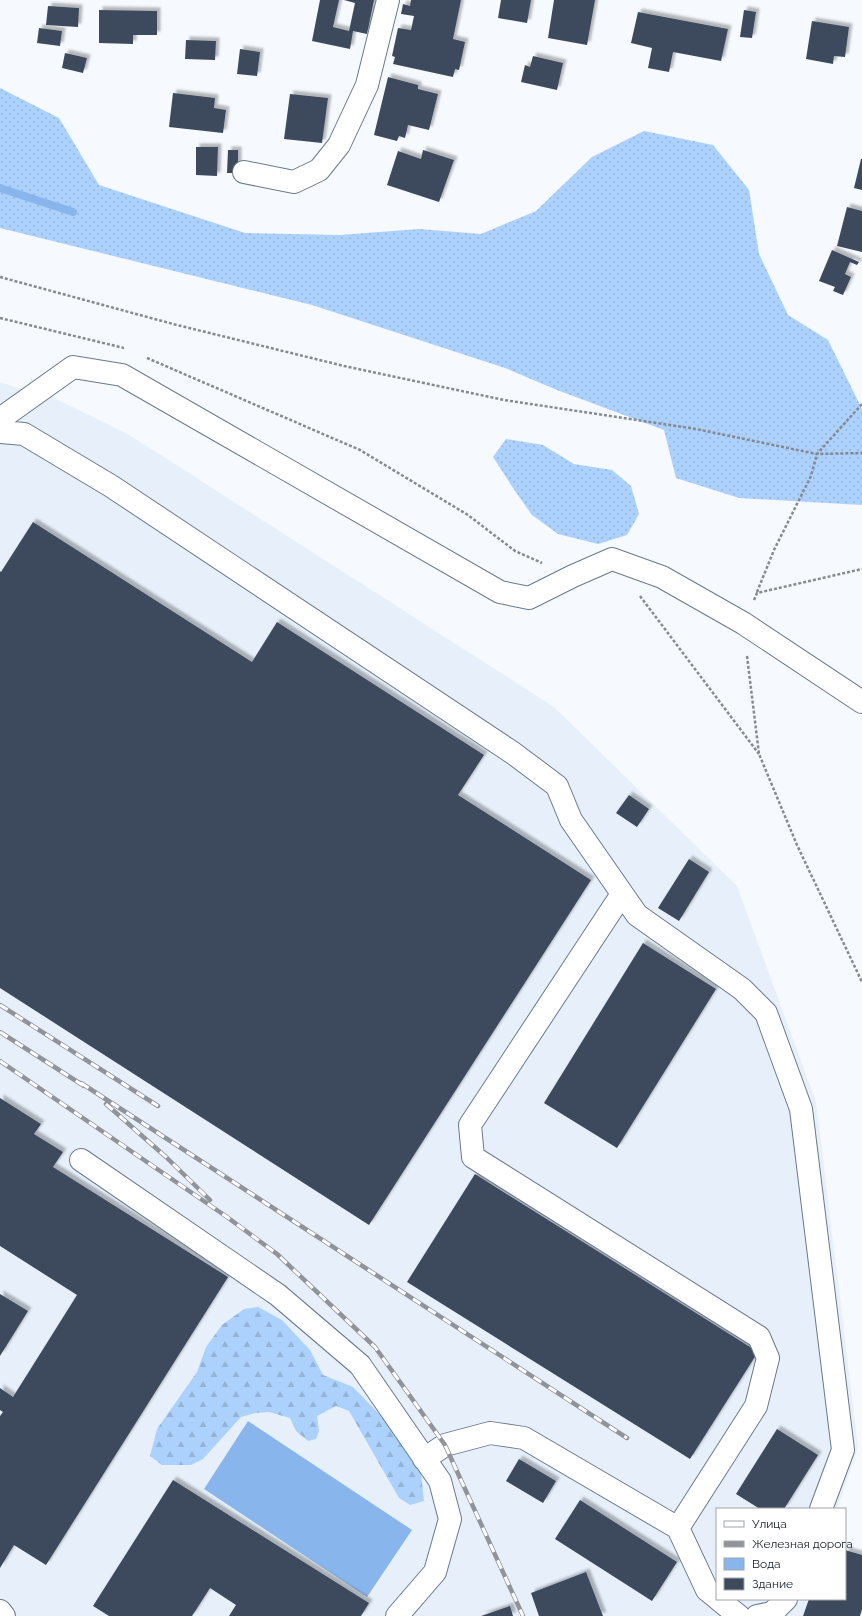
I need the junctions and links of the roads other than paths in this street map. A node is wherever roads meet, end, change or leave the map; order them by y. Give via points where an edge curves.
1 (388, 0) edge
2 (244, 172) dead end
3 (0, 420) edge
4 (0, 432) edge
5 (862, 702) edge
6 (622, 894) junction
7 (81, 1160) dead end
8 (424, 1459) junction
9 (822, 1508) edge
10 (678, 1528) junction
11 (716, 1598) edge
12 (718, 1600) edge
13 (785, 1600) edge
14 (0, 1611) edge
15 (4, 1616) edge
16 (398, 1616) edge
17 (739, 1616) edge
18 (757, 1616) edge

1 - 2 street via 367,85 339,145 319,170 294,182
3 - 5 street via 73,367 122,375 500,592 529,598 612,559 662,577 743,623
4 - 6 street via 24,434 112,486 514,753 557,786 571,820
6 - 9 street via 637,915 742,989 766,1013 801,1109 843,1450
6 - 10 street via 470,1125 473,1157 759,1337 768,1358 756,1406
7 - 8 street via 278,1295 360,1365
8 - 10 street via 445,1445 490,1433 524,1438
8 - 16 street via 440,1481 450,1520 435,1572
10 - 11 street via 707,1590
12 - 17 street
13 - 18 street via 772,1614
14 - 15 street

